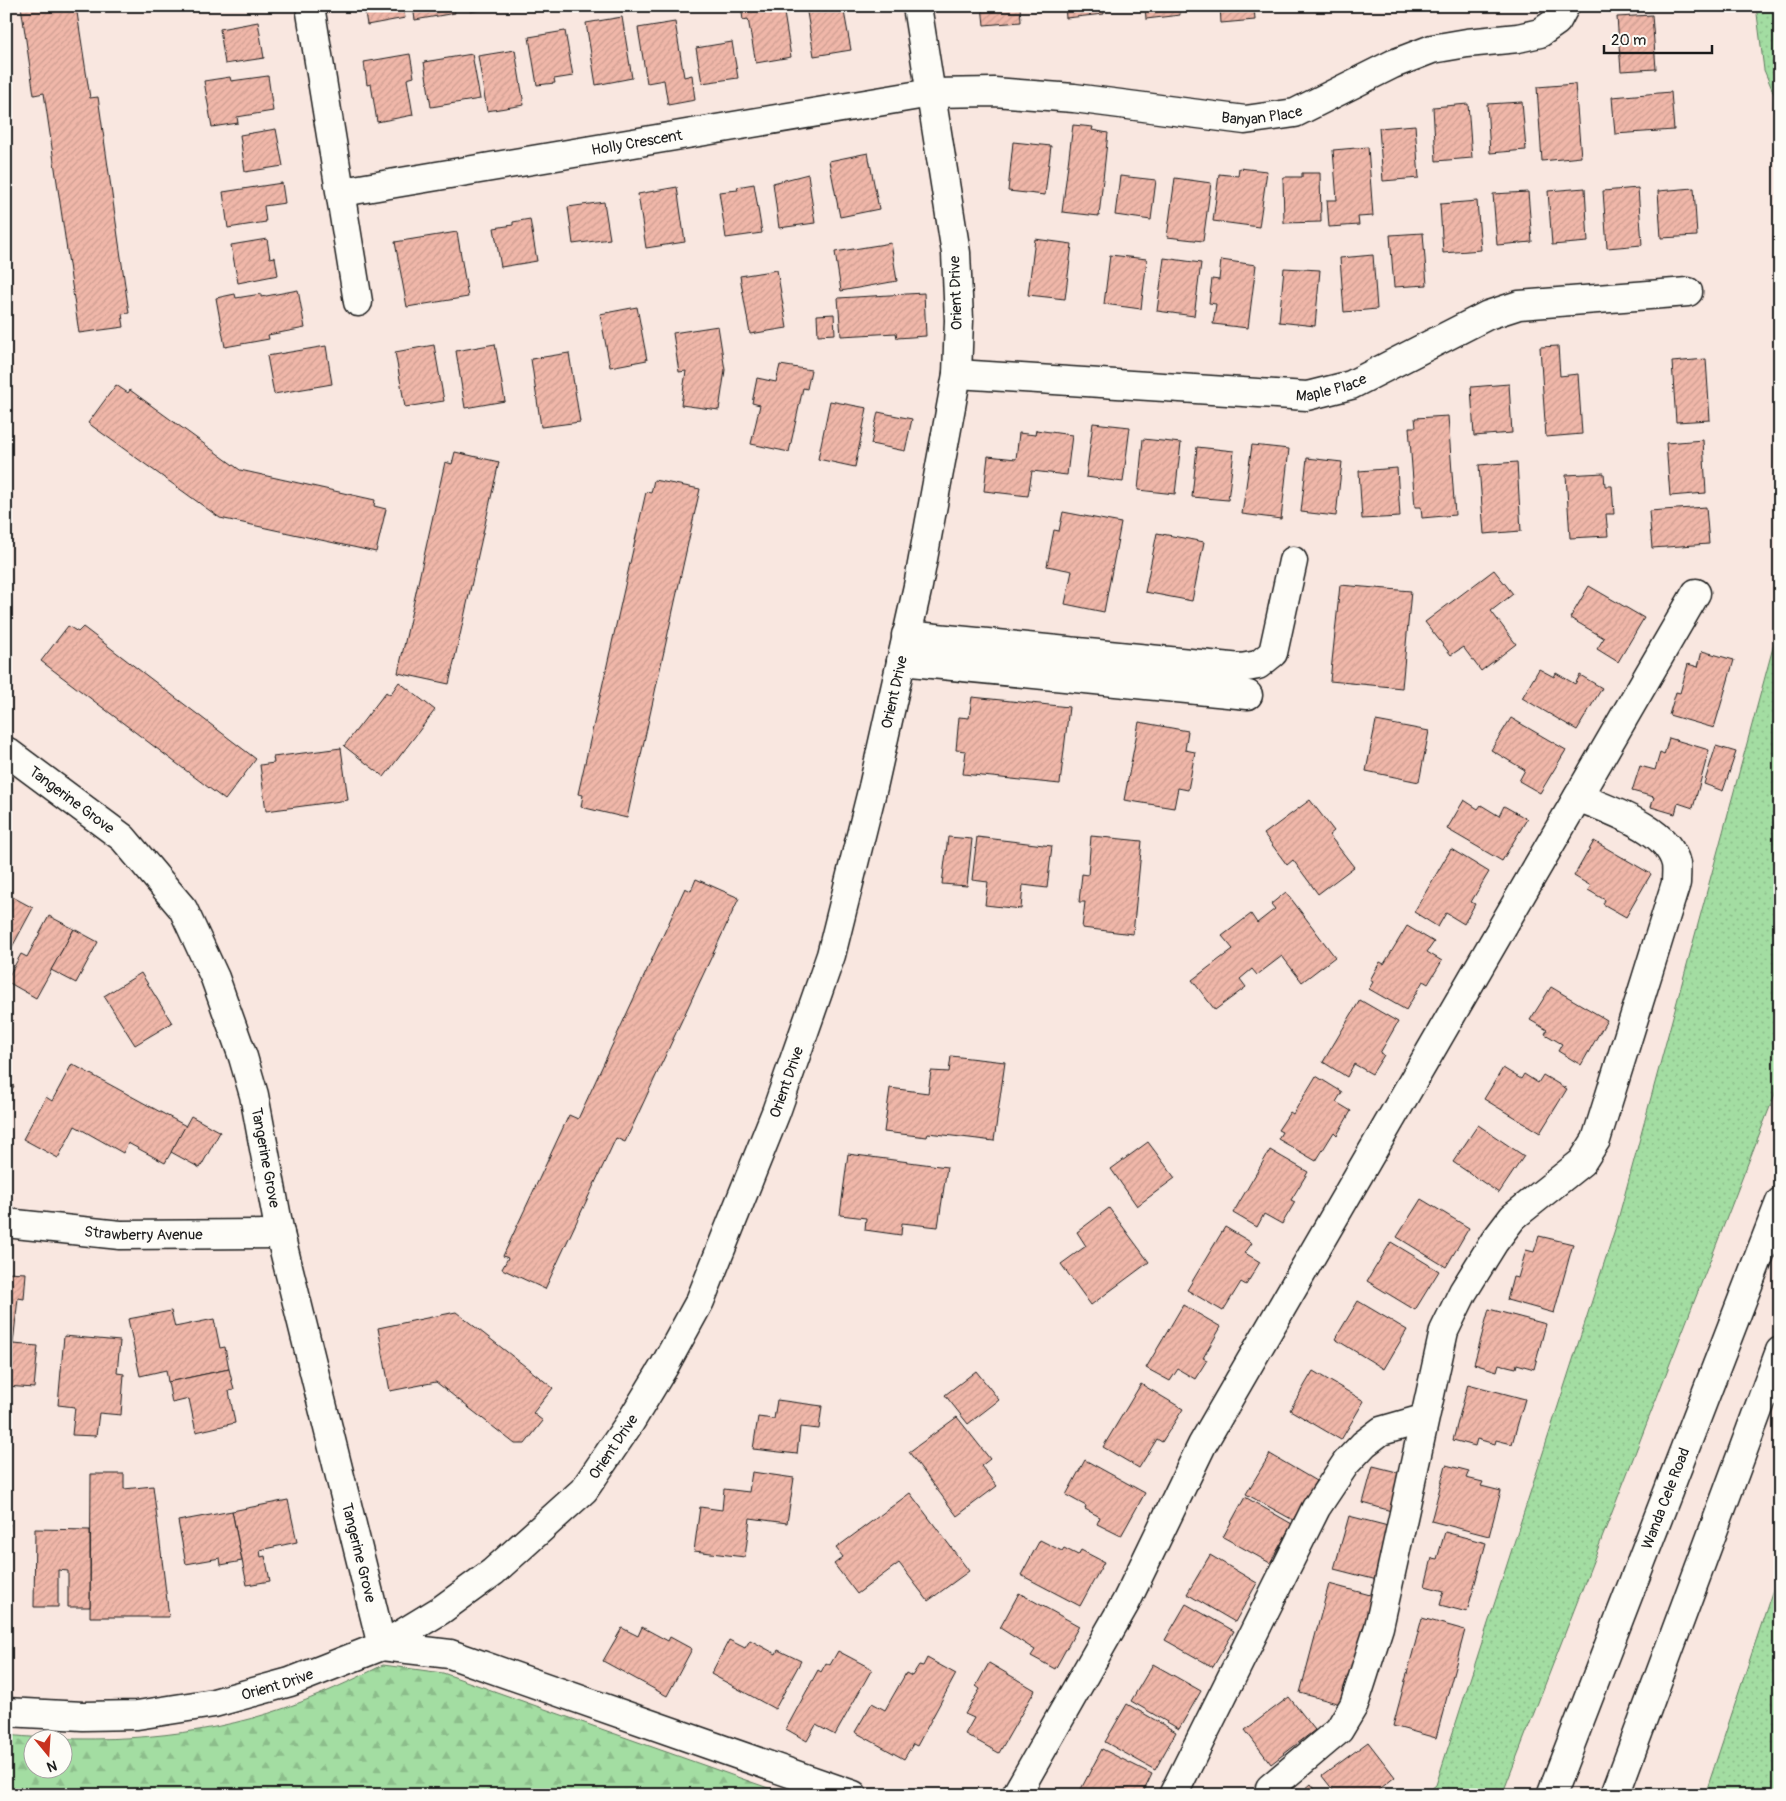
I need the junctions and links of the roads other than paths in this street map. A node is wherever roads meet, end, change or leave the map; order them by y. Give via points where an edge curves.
1 (310, 6) edge
2 (917, 6) edge
3 (1565, 6) edge
4 (931, 93) junction
5 (342, 192) junction
6 (1688, 292) dead end
7 (358, 302) dead end
8 (957, 374) junction
9 (1293, 561) dead end
10 (1696, 593) dead end
11 (904, 648) junction
12 (1248, 696) dead end
13 (6, 751) edge
14 (1578, 797) junction
15 (1780, 1202) edge
16 (6, 1223) edge
17 (280, 1234) junction
18 (1780, 1351) edge
19 (1423, 1419) junction
20 (382, 1646) junction
21 (6, 1712) edge
22 (1627, 1761) junction
23 (1270, 1788) dead end
24 (853, 1795) edge
25 (1016, 1795) edge
26 (1173, 1795) edge
27 (1551, 1795) edge
28 (1615, 1795) edge
29 (1626, 1795) edge

1 - 5 street
2 - 4 street, Orient Drive
3 - 4 street, Banyan Place via 1557,21 1540,33 1432,49 1392,64 1295,113 1244,120 1074,98 994,92
4 - 5 street, Holly Crescent
4 - 8 street, Orient Drive via 956,253
5 - 7 street
6 - 8 street, Maple Place via 1519,305 1488,315 1352,385 1307,396
8 - 11 street, Orient Drive
9 - 11 street via 1273,653 1258,665 1241,668
10 - 14 street
11 - 12 street
11 - 20 street, Orient Drive via 831,955 776,1112 700,1301 632,1421 584,1490 493,1572 441,1610
13 - 17 street, Tangerine Grove via 123,838 183,909 214,978 243,1057 254,1095
14 - 19 street via 1651,831 1672,854 1676,863 1676,883 1596,1140 1582,1162 1513,1217 1494,1242 1463,1292 1444,1331
14 - 25 street via 1202,1445 1126,1602
15 - 27 street, Wanda Cele Road
16 - 17 street, Strawberry Avenue via 120,1235
17 - 20 street, Tangerine Grove
18 - 22 street
19 - 23 street via 1379,1627 1354,1705 1339,1730
19 - 26 street via 1381,1431 1364,1444 1346,1463 1316,1508
20 - 21 street, Orient Drive via 290,1682 214,1703 137,1714 83,1716
20 - 24 street via 450,1654
22 - 28 street
22 - 29 street

